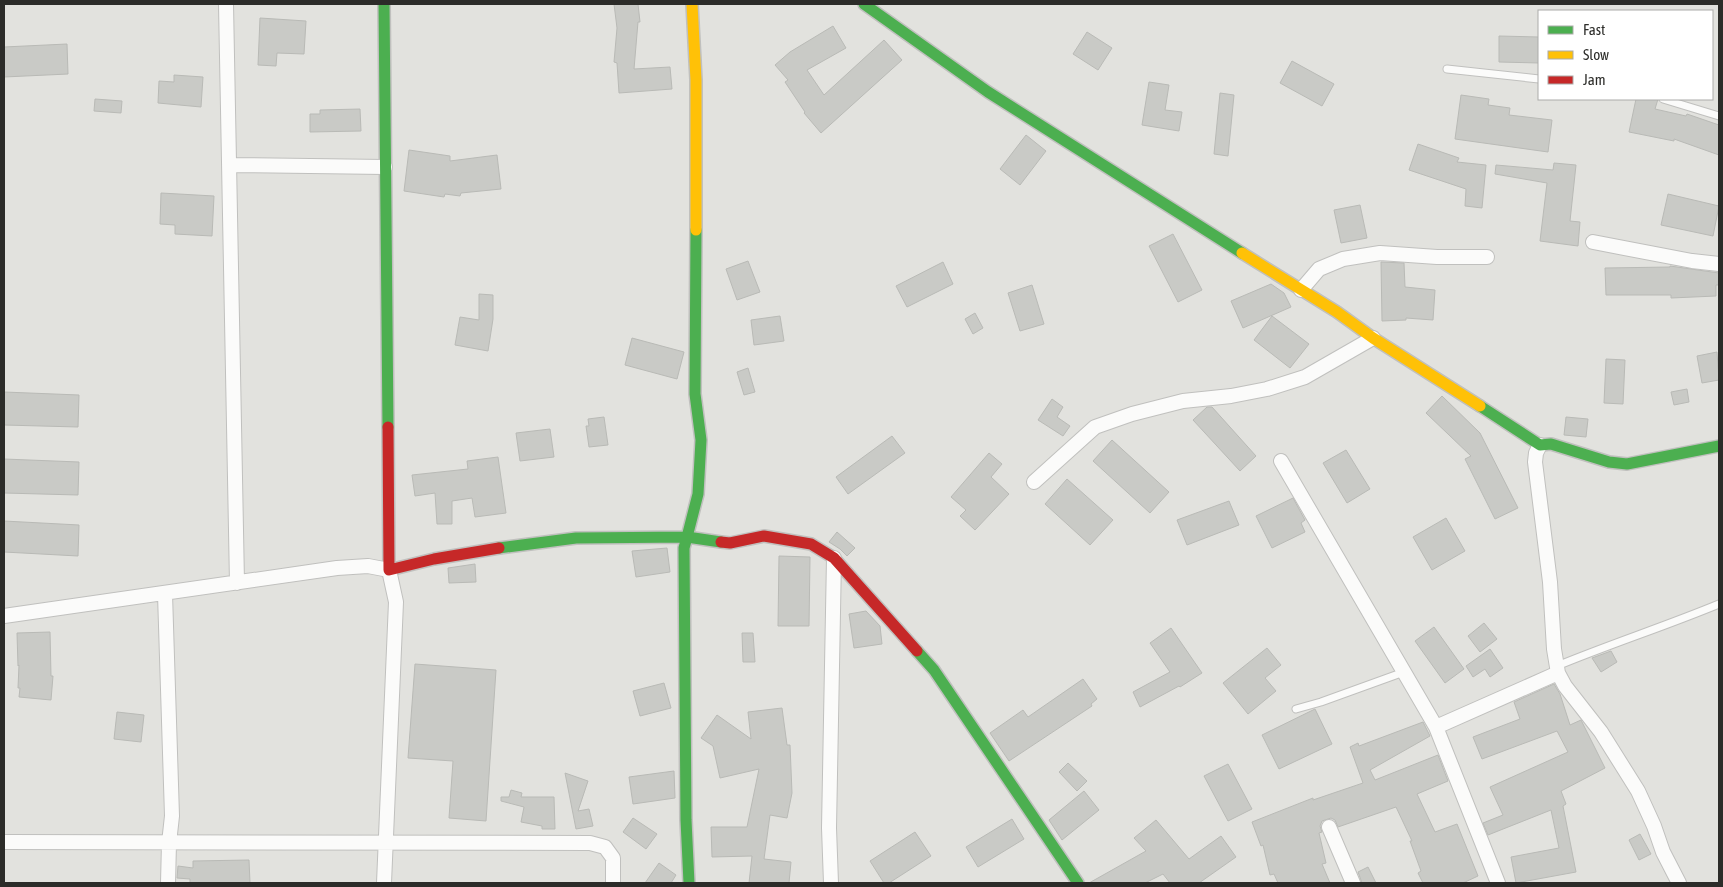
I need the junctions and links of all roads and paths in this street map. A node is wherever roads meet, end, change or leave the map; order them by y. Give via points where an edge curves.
1 (226, 4) edge
2 (384, 4) edge
3 (692, 4) edge
4 (864, 4) edge
5 (1447, 70) dead end
6 (1538, 78) edge
7 (1666, 100) edge
8 (1719, 116) edge
9 (229, 164) junction
10 (386, 167) junction
11 (1593, 242) dead end
12 (1487, 257) dead end
13 (1719, 264) edge
14 (1301, 290) junction
15 (1373, 338) junction
16 (1540, 446) junction
17 (1719, 446) edge
18 (1281, 461) dead end
19 (1034, 482) dead end
20 (687, 537) junction
21 (834, 558) junction
22 (389, 570) junction
23 (237, 583) junction
24 (165, 594) junction
25 (1719, 604) edge
26 (4, 616) edge
27 (1557, 670) junction
28 (1404, 672) junction
29 (1296, 709) dead end
30 (1436, 727) junction
31 (1329, 827) dead end
32 (4, 842) edge
33 (169, 843) junction
34 (384, 844) junction
35 (168, 883) edge
36 (384, 883) edge
37 (613, 883) edge
38 (689, 883) edge
39 (831, 883) edge
40 (1078, 883) edge
41 (1353, 883) edge
42 (1498, 883) edge
43 (1679, 883) edge

1 - 9 street
2 - 10 street
3 - 20 street via 696,80 694,394 700,440 698,494
4 - 14 street via 988,92
5 - 6 lane
7 - 8 lane
9 - 10 street
9 - 23 street
10 - 22 street
11 - 13 street
12 - 14 street via 1380,253 1344,259 1319,269
14 - 15 street
15 - 16 street
15 - 19 street via 1305,377 1267,389 1184,401 1095,426
16 - 17 street via 1551,444 1609,462 1627,464
16 - 27 street via 1535,462
18 - 28 street
20 - 21 street via 730,544 764,536 812,544
20 - 22 street via 576,538 490,549
20 - 38 street via 684,548
21 - 39 street via 829,828
21 - 40 street via 934,670
22 - 23 street via 368,566 344,568
22 - 34 street via 396,602
23 - 24 street
24 - 26 street
24 - 33 street via 172,816
25 - 27 lane
27 - 30 street
27 - 43 street via 1638,792
28 - 29 lane
28 - 30 street
30 - 42 street
31 - 41 street
32 - 33 street
33 - 34 street
33 - 35 street
34 - 36 street
34 - 37 street via 590,843 605,847 613,858

